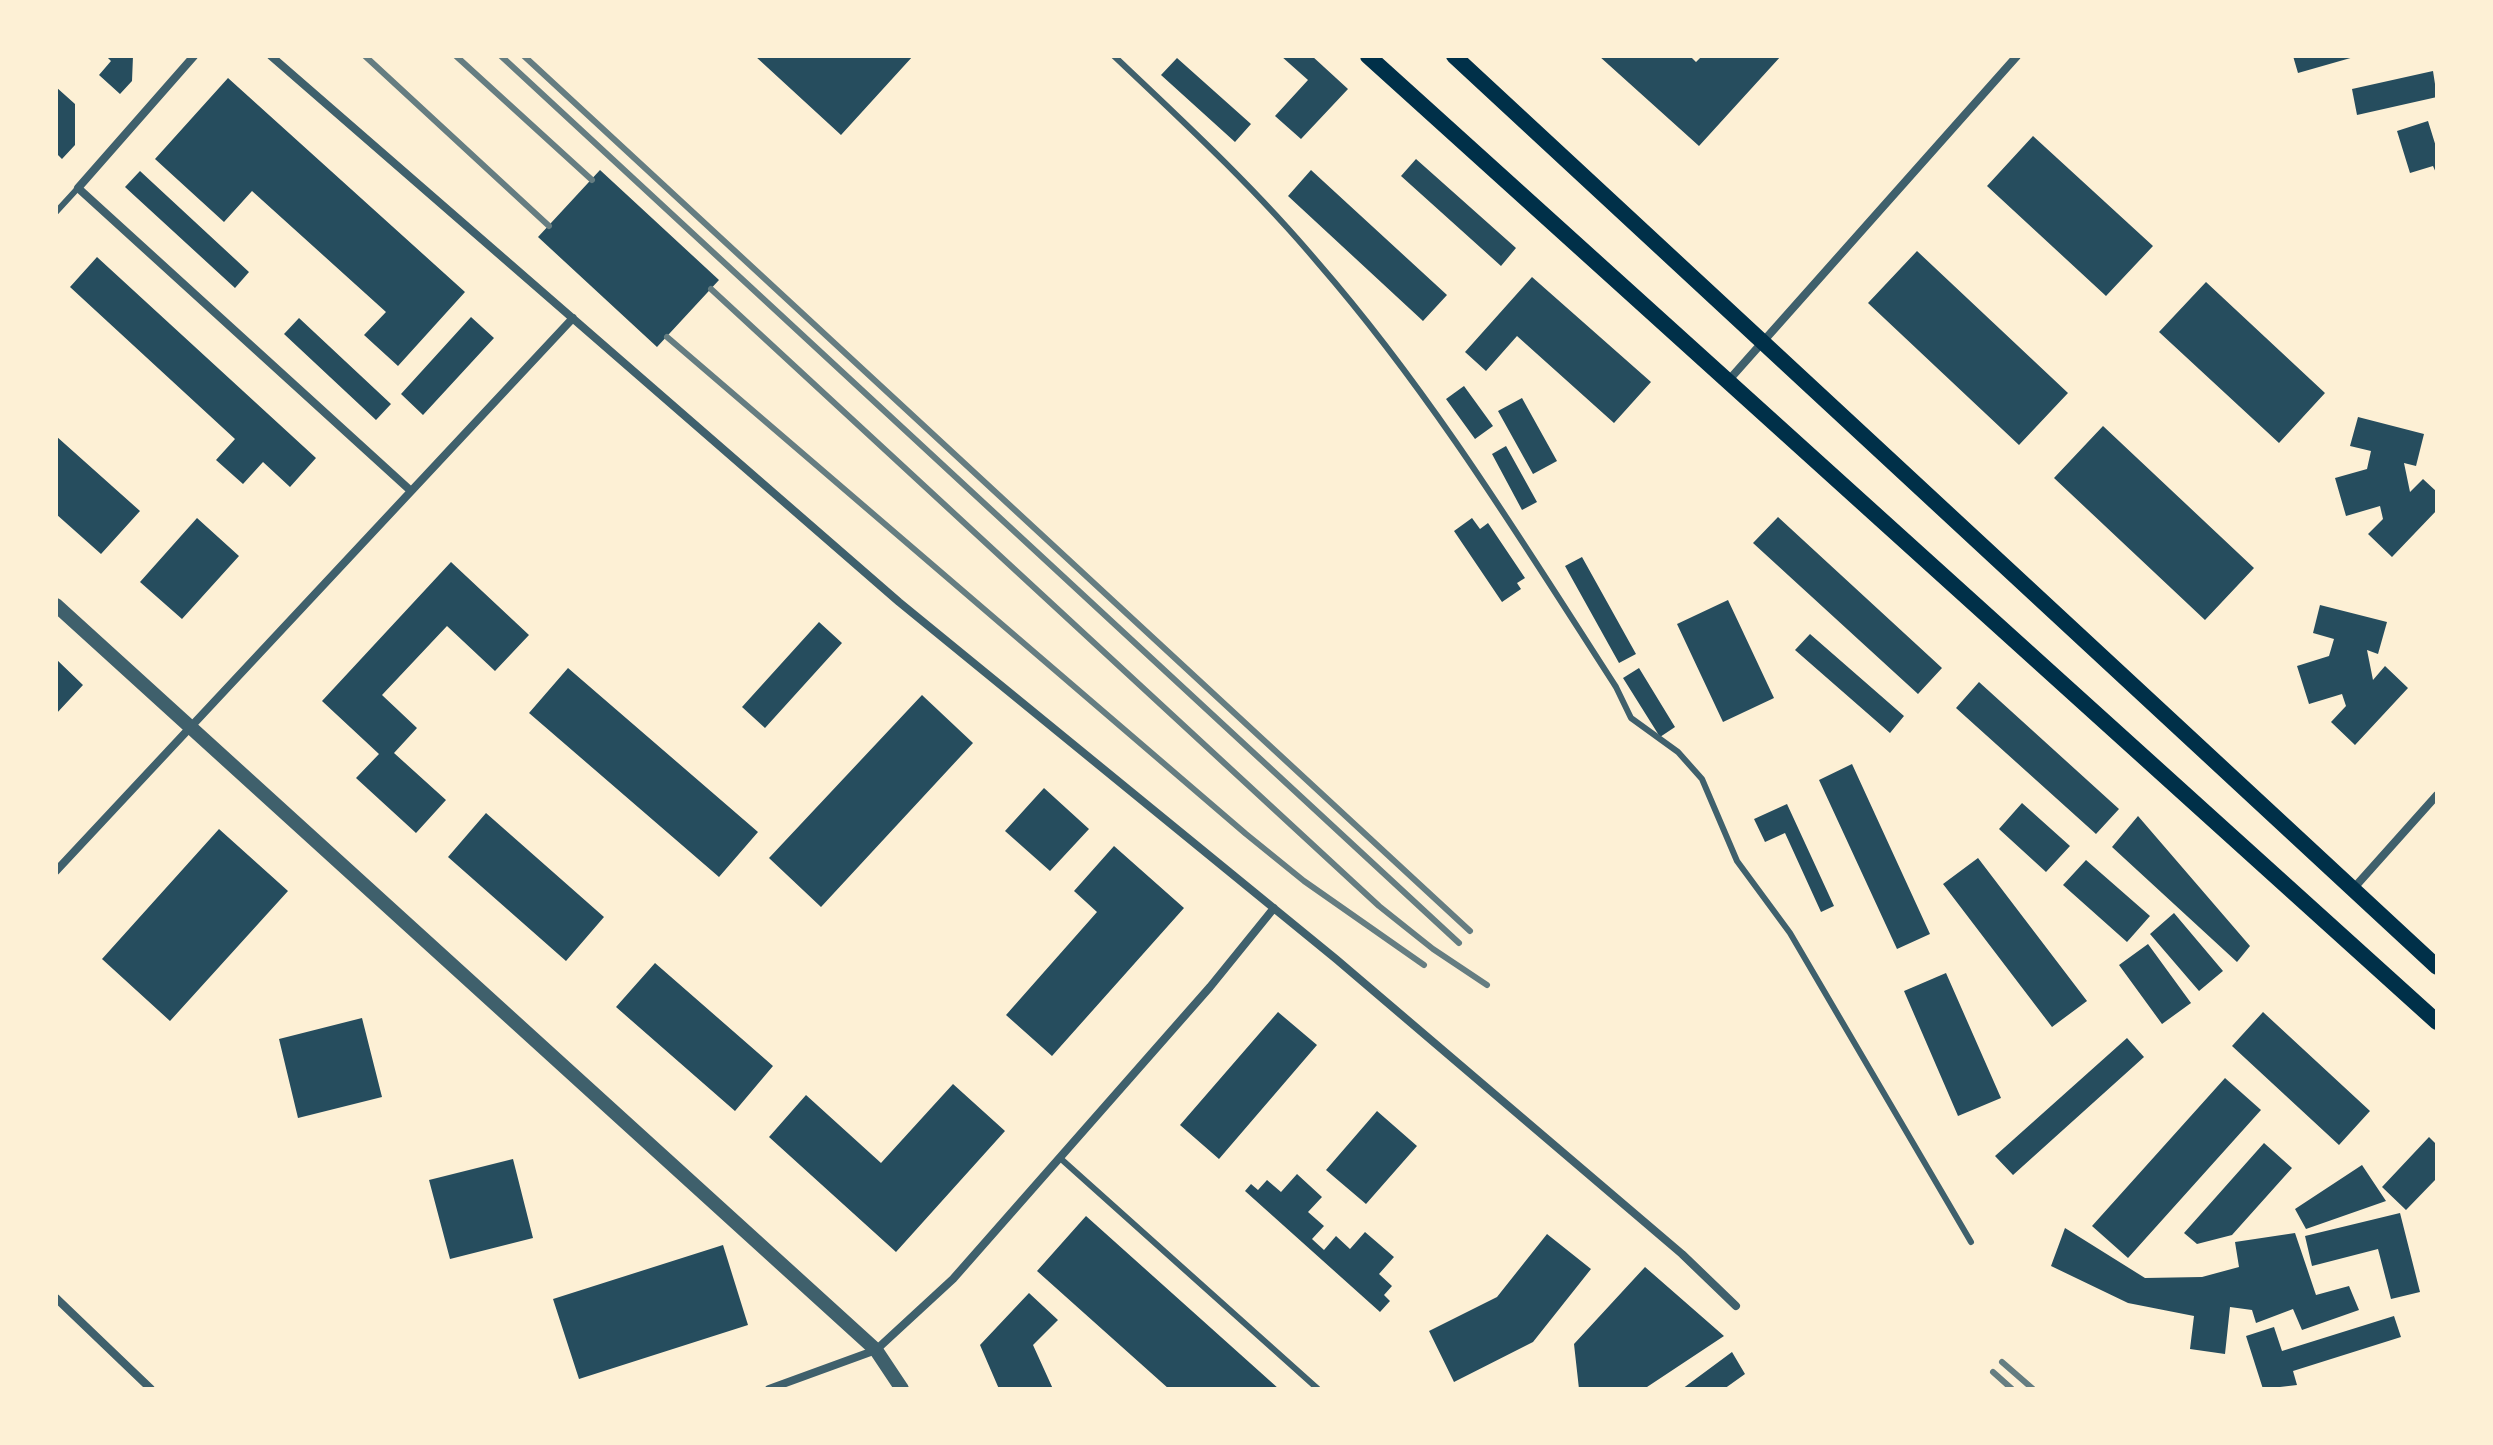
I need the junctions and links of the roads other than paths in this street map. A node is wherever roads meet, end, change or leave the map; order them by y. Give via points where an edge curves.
1 (194, 56) edge
2 (271, 56) edge
3 (1114, 56) edge
4 (1368, 56) edge
5 (1454, 56) edge
6 (2017, 56) edge
7 (78, 188) junction
8 (56, 212) edge
9 (573, 318) junction
10 (1764, 340) junction
11 (1727, 382) junction
12 (411, 491) junction
13 (56, 605) edge
14 (190, 728) junction
15 (2437, 795) edge
16 (56, 871) edge
17 (2353, 889) junction
18 (1274, 908) junction
19 (2437, 967) edge
20 (2437, 1022) edge
21 (1060, 1158) junction
22 (1971, 1242) dead end
23 (56, 1298) edge
24 (1736, 1306) dead end
25 (876, 1350) junction
26 (151, 1389) edge
27 (769, 1389) edge
28 (902, 1389) edge
29 (1318, 1389) edge

1 - 7 street
2 - 9 street
3 - 22 lane via 1234,169 1320,265 1502,509 1631,718 1678,752 1702,779 1737,861 1805,957
4 - 11 main road
5 - 10 main road
6 - 10 street
7 - 8 lane
7 - 12 street
9 - 12 street
9 - 18 street via 899,602
10 - 11 street
10 - 17 main road
11 - 20 main road
12 - 14 street
13 - 14 street
14 - 16 street
14 - 25 street
15 - 17 street
17 - 19 main road
18 - 21 street
18 - 24 street via 1682,1254
21 - 25 street via 953,1279
21 - 29 lane
23 - 26 street
25 - 27 street
25 - 28 street

